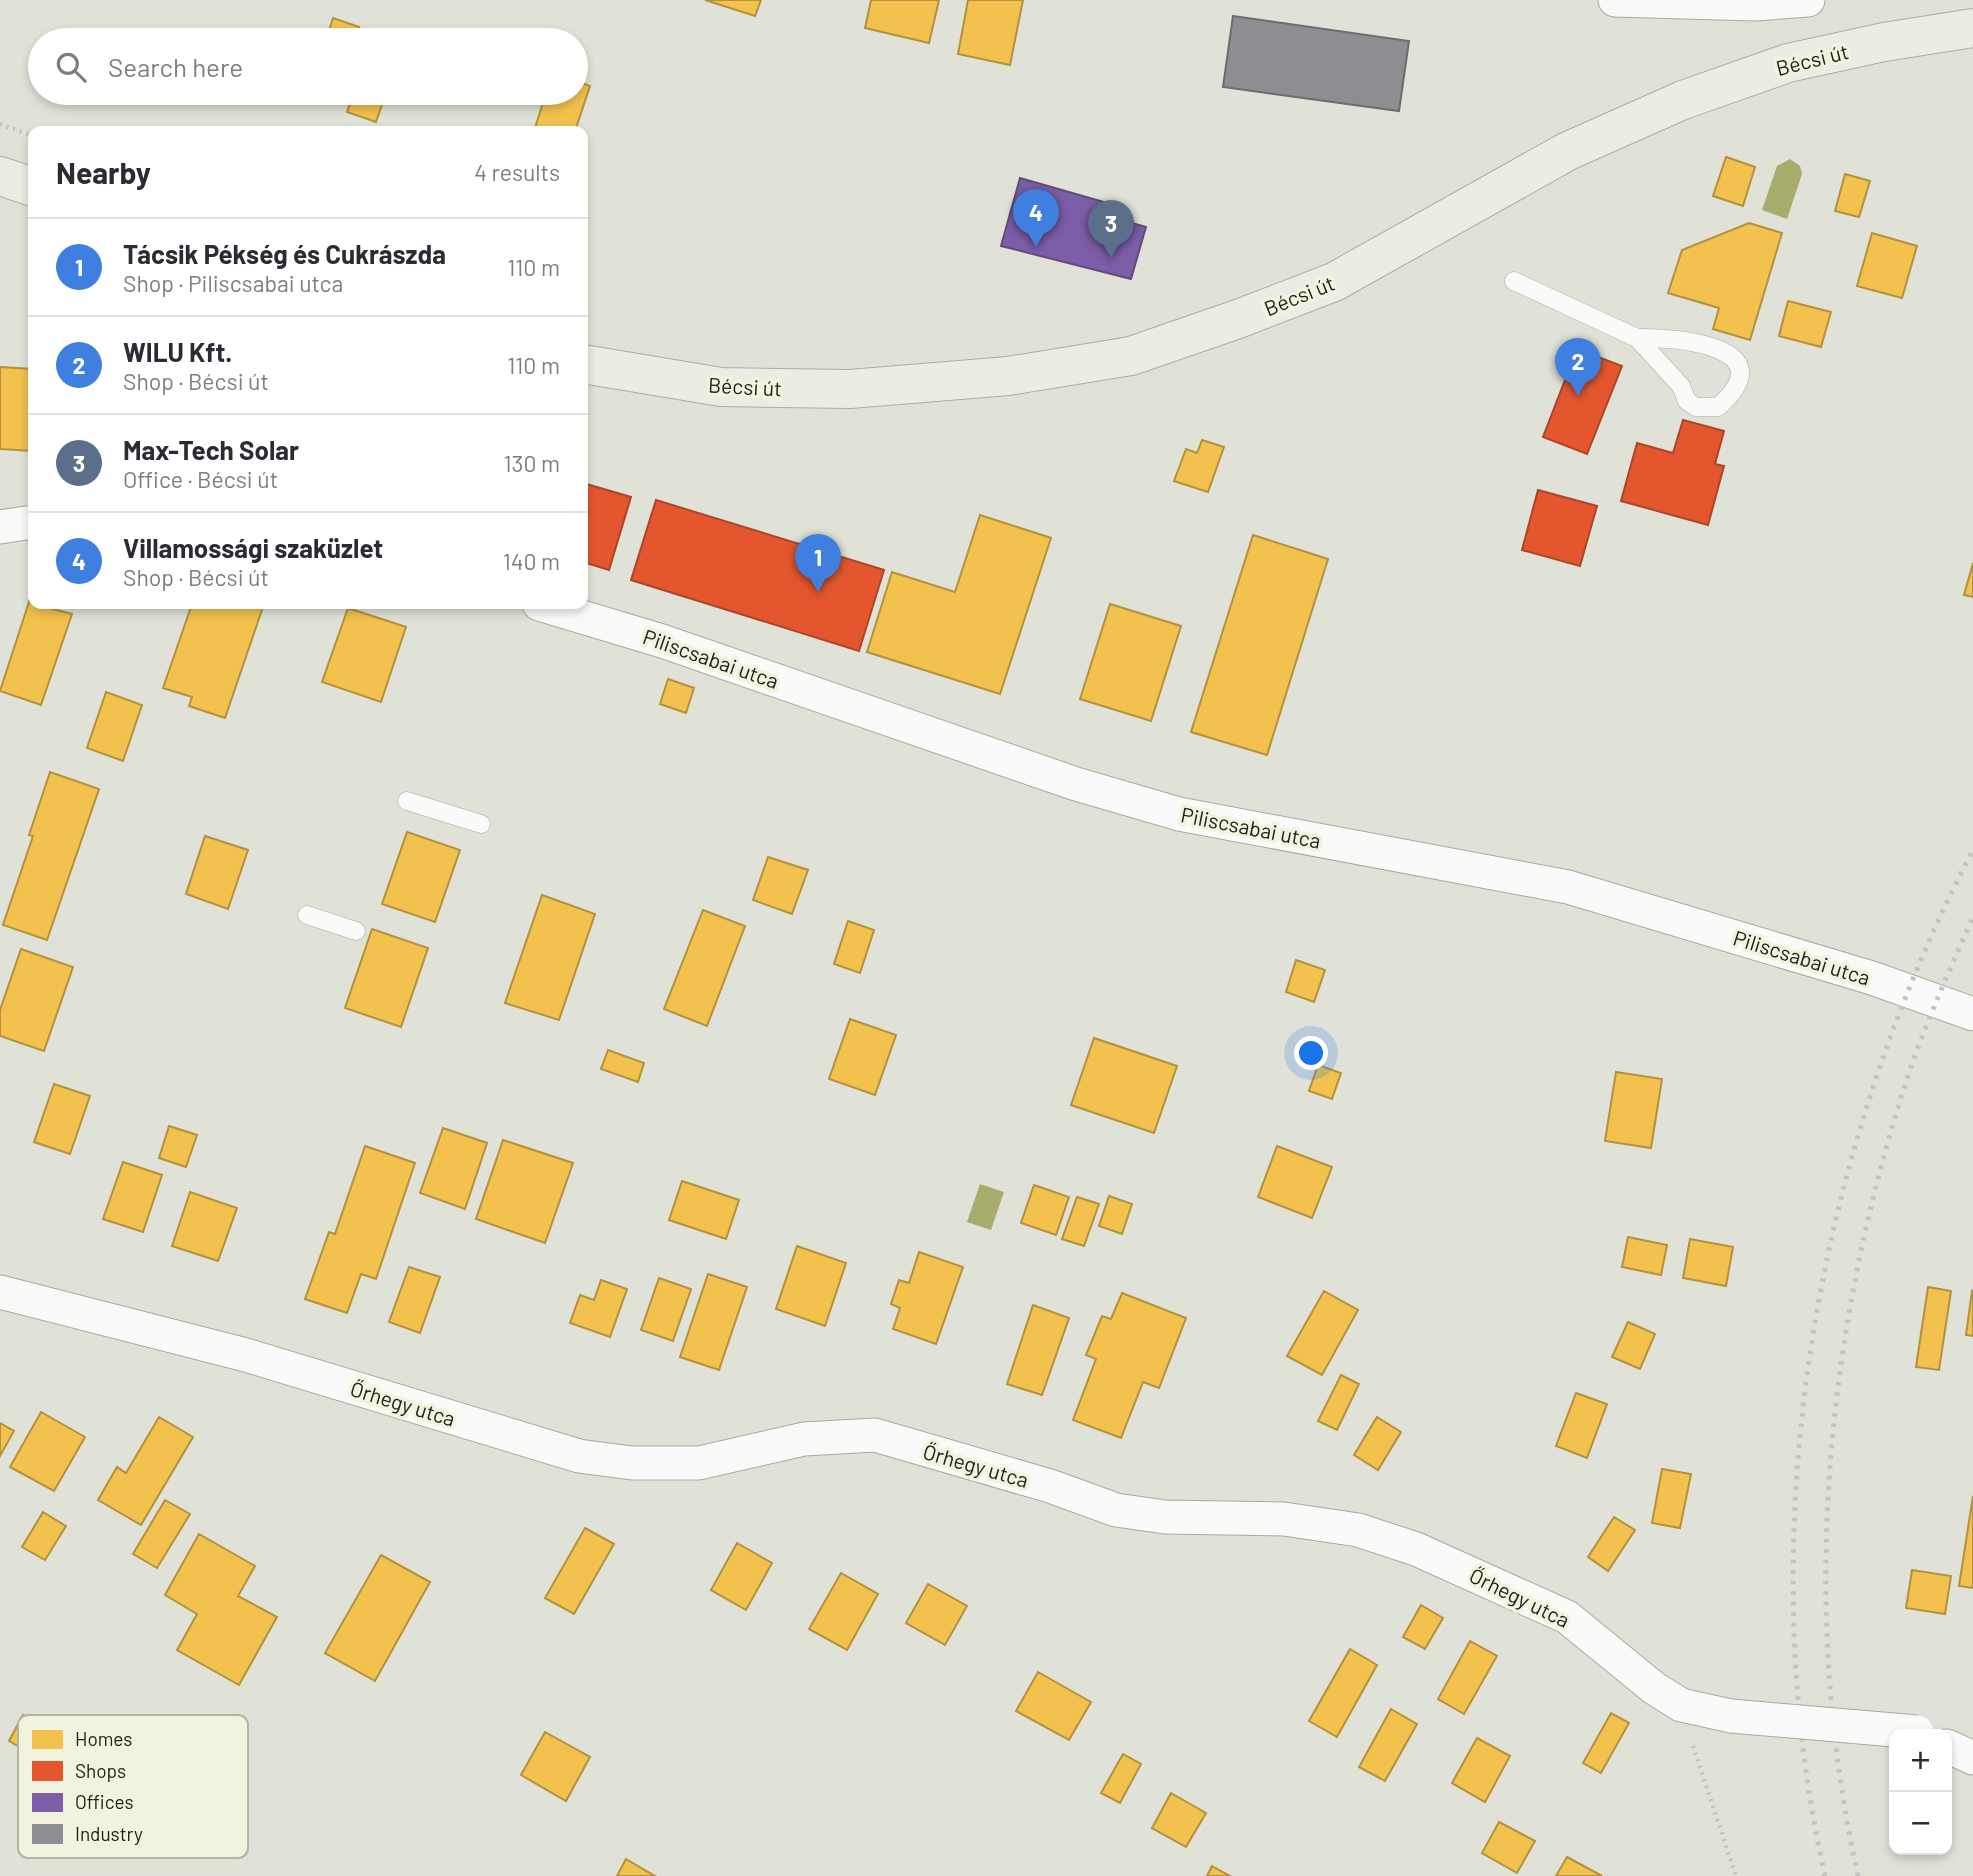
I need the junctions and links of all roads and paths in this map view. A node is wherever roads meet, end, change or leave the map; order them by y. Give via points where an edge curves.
1 (1615, 0) edge
2 (1808, 0) edge
3 (1973, 28) edge
4 (0, 124) edge
5 (28, 134) edge
6 (0, 176) edge
7 (28, 185) edge
8 (1514, 281) dead end
9 (1637, 338) junction
10 (588, 365) edge
11 (28, 523) edge
12 (0, 527) edge
13 (556, 609) edge
14 (407, 801) dead end
15 (481, 824) dead end
16 (307, 915) dead end
17 (356, 932) dead end
18 (1973, 1014) edge
19 (0, 1292) edge
20 (1681, 1705) junction
21 (1889, 1730) edge
22 (1952, 1748) edge
23 (1973, 1758) edge
24 (1736, 1876) edge

1 - 2 street via 1743,4
3 - 10 main road, Bécsi út via 1788,63 1683,100 1568,151 1334,282 1131,356 1008,376 850,389 721,387
4 - 5 path
6 - 7 main road
8 - 9 lane
9 - 9 lane via 1696,407 1718,407 1735,392 1741,374 1730,353 1671,337
11 - 12 street
13 - 18 street, Piliscsabai utca via 662,641 1076,784 1179,814 1568,887 1872,978
14 - 15 lane
16 - 17 lane
19 - 20 street, Őrhegy utca via 246,1354 579,1456 632,1463 699,1463 804,1439 875,1435 1116,1510 1165,1517 1284,1519 1358,1530 1429,1554 1567,1616
20 - 21 street, Őrhegy utca, bridge via 1731,1716
20 - 24 path
22 - 23 street

